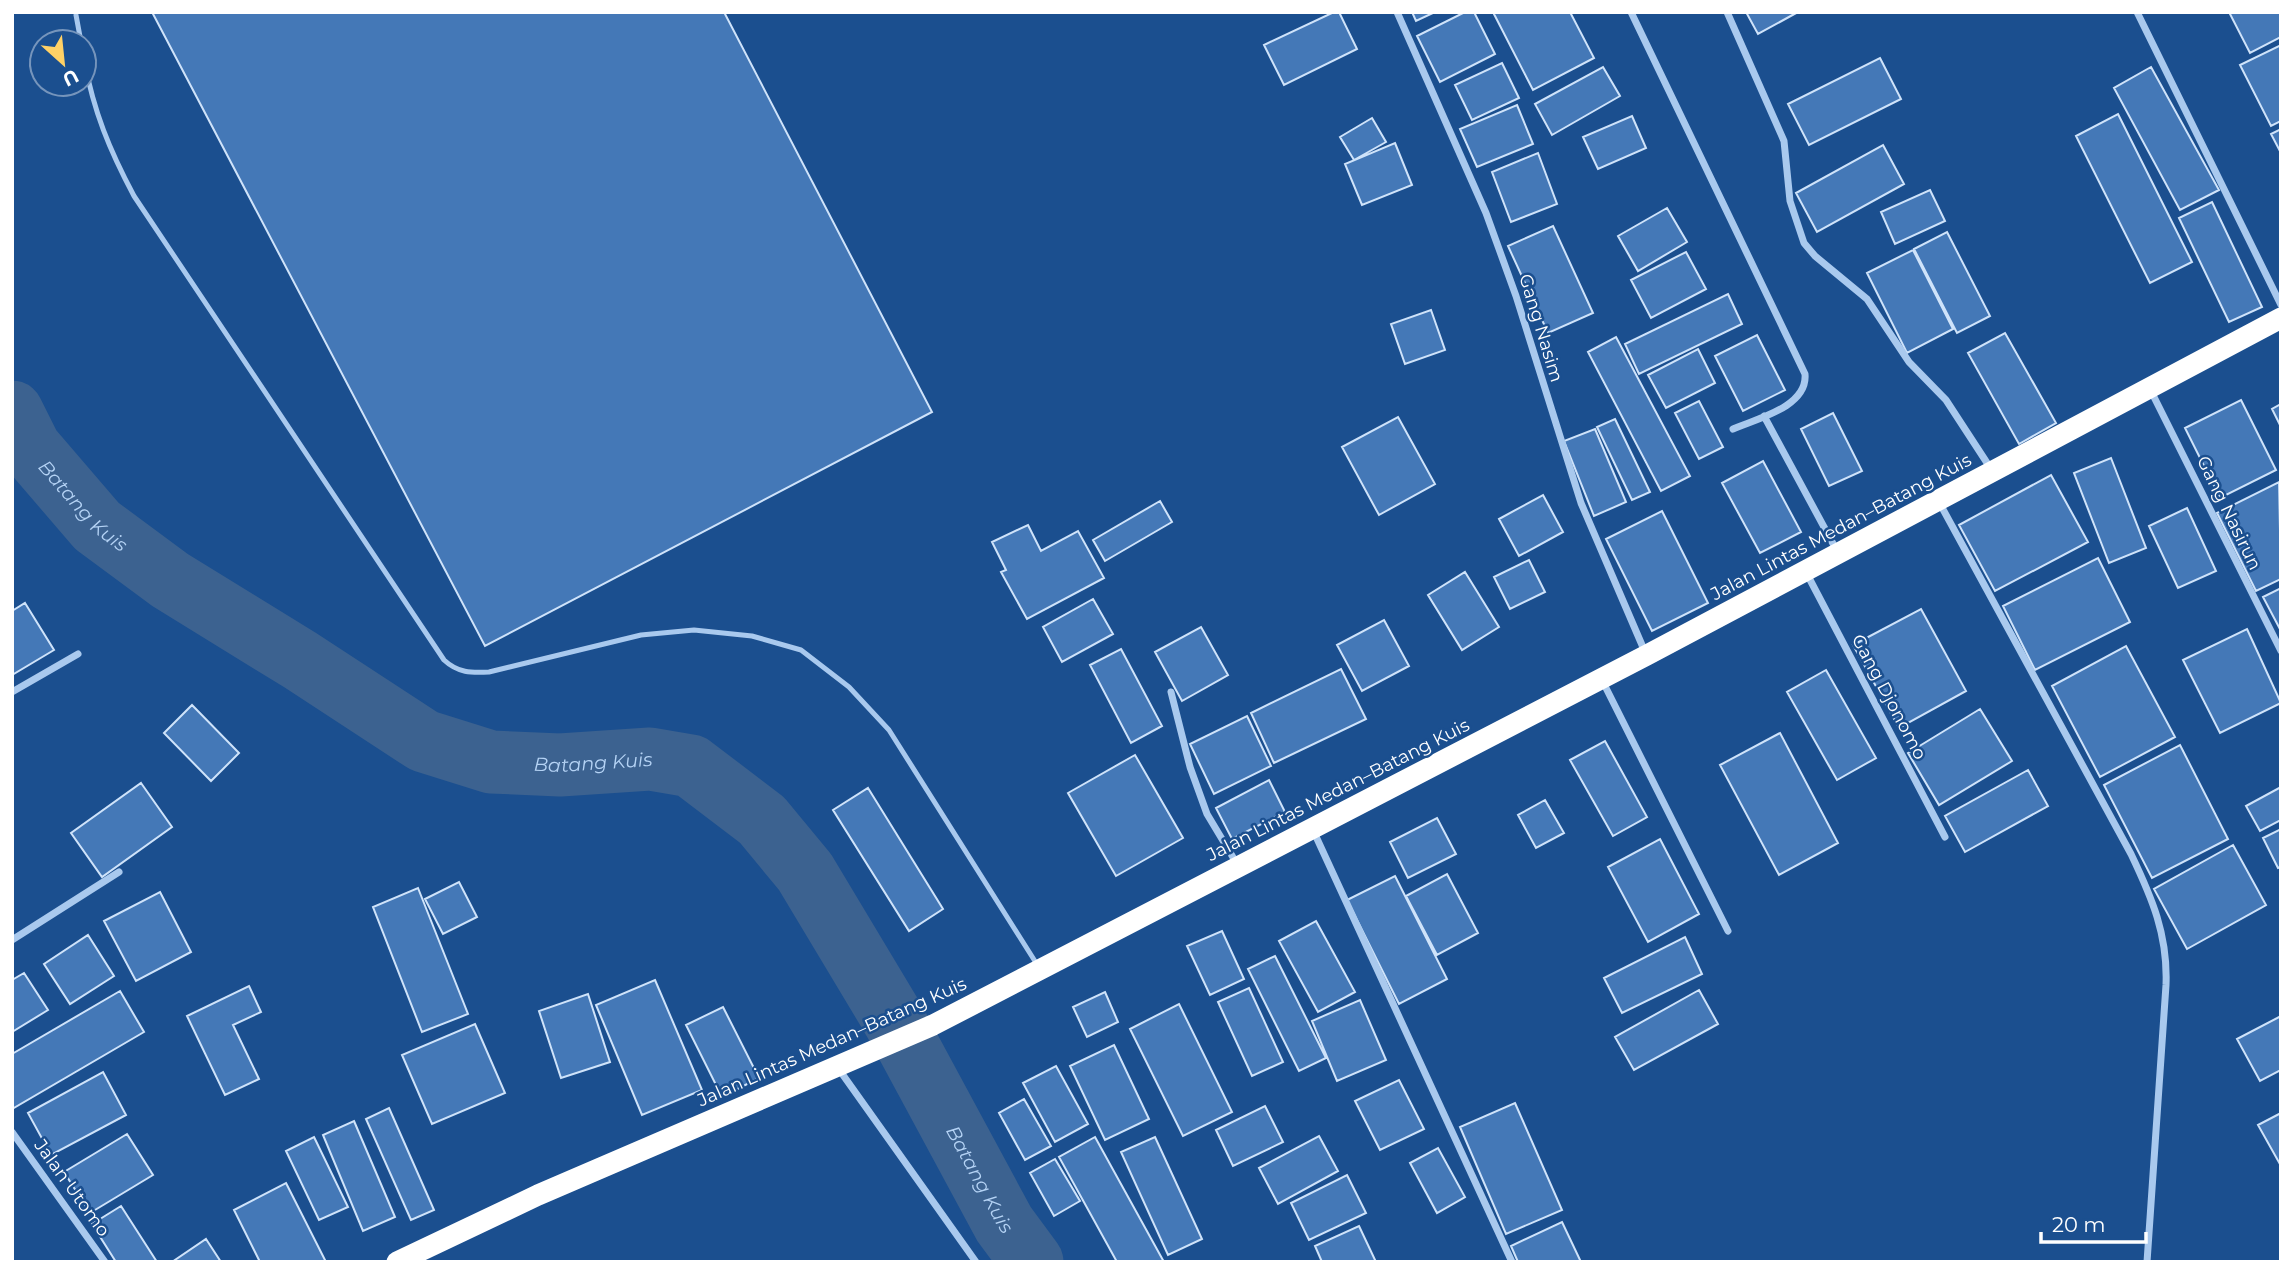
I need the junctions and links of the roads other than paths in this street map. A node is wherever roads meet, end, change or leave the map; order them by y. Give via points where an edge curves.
1 (1397, 12) edge
2 (1631, 12) edge
3 (1727, 12) edge
4 (2137, 12) edge
5 (76, 15) dead end
6 (78, 28) edge
7 (91, 98) edge
8 (2281, 305) edge
9 (2281, 318) edge
10 (2149, 388) junction
11 (1764, 416) junction
12 (1733, 429) dead end
13 (1993, 472) junction
14 (1939, 501) junction
15 (1839, 554) junction
16 (1806, 572) junction
17 (2281, 652) edge
18 (78, 654) dead end
19 (1647, 655) junction
20 (1601, 678) junction
21 (12, 692) edge
22 (1171, 692) dead end
23 (1313, 830) junction
24 (1945, 837) dead end
25 (1239, 867) junction
26 (119, 873) dead end
27 (1728, 931) dead end
28 (12, 940) edge
29 (1040, 969) junction
30 (837, 1068) junction
31 (12, 1132) edge
32 (105, 1262) edge
33 (397, 1262) edge
34 (976, 1262) edge
35 (1512, 1262) edge
36 (2147, 1262) edge

1 - 19 street, Gang Nasim via 1486,213 1581,503
2 - 11 street via 1805,374 1794,401
3 - 13 street via 1784,141 1790,201 1804,243 1879,314 1909,362 1968,429
4 - 8 street
5 - 6 lane
7 - 29 lane via 106,144 134,196 443,660 467,673 489,672 641,635 695,630 752,636 801,650 849,687 889,730
9 - 10 highway, Jalan Lintas Medan–Batang Kuis
10 - 13 highway, Jalan Lintas Medan–Batang Kuis
10 - 17 street, Gang Nasirun
11 - 12 street
11 - 15 street
13 - 14 highway, Jalan Lintas Medan–Batang Kuis
14 - 15 highway, Jalan Lintas Medan–Batang Kuis
14 - 36 street via 2130,854 2163,931 2166,985
15 - 16 highway, Jalan Lintas Medan–Batang Kuis
16 - 19 highway, Jalan Lintas Medan–Batang Kuis
16 - 24 street, Gang Djonomo
18 - 21 street
19 - 20 highway, Jalan Lintas Medan–Batang Kuis
20 - 23 highway, Jalan Lintas Medan–Batang Kuis
20 - 27 street
22 - 25 street via 1207,814
23 - 25 highway, Jalan Lintas Medan–Batang Kuis
23 - 35 street
25 - 29 highway, Jalan Lintas Medan–Batang Kuis
26 - 28 street
29 - 30 highway, Jalan Lintas Medan–Batang Kuis
30 - 33 highway, Jalan Lintas Medan–Batang Kuis via 538,1195
30 - 34 street
31 - 32 street, Jalan Utomo

